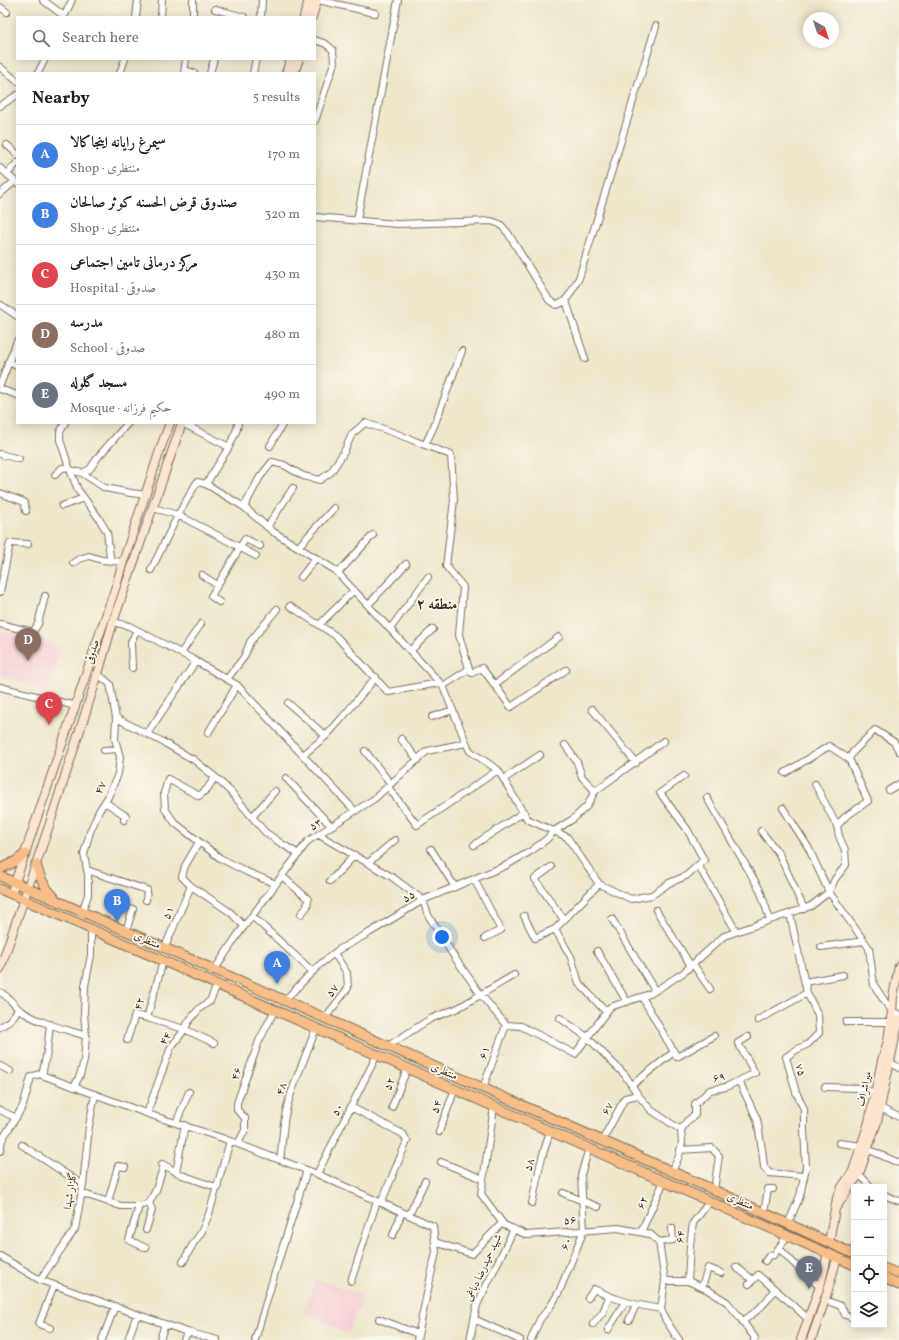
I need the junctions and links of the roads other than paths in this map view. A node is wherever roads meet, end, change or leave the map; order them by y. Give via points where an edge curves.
1 (43, 0) edge
2 (72, 0) edge
3 (138, 0) edge
4 (162, 0) edge
5 (193, 0) edge
6 (262, 0) edge
7 (305, 0) edge
8 (309, 0) edge
9 (318, 0) edge
10 (398, 0) edge
11 (0, 7) edge
12 (215, 9) dead end
13 (7, 12) dead end
14 (375, 13) dead end
15 (64, 16) edge
16 (136, 16) edge
17 (161, 16) edge
18 (193, 16) edge
19 (240, 16) edge
20 (261, 16) edge
21 (307, 16) edge
22 (656, 26) dead end
23 (316, 40) edge
24 (44, 60) edge
25 (125, 60) edge
26 (186, 60) edge
27 (214, 60) edge
28 (256, 60) edge
29 (291, 60) edge
30 (299, 60) edge
31 (0, 68) edge
32 (38, 72) edge
33 (120, 72) edge
34 (184, 72) edge
35 (210, 72) edge
36 (253, 72) edge
37 (286, 72) edge
38 (294, 72) edge
39 (16, 80) edge
40 (16, 96) edge
41 (0, 106) edge
42 (316, 118) edge
43 (7, 145) dead end
44 (16, 153) edge
45 (16, 164) edge
46 (0, 168) edge
47 (7, 174) junction
48 (16, 182) edge
49 (0, 194) edge
50 (316, 217) edge
51 (357, 220) junction
52 (566, 301) junction
53 (0, 305) edge
54 (16, 315) edge
55 (16, 343) edge
56 (462, 351) dead end
57 (584, 359) dead end
58 (8, 362) junction
59 (16, 366) edge
60 (2, 370) edge
61 (0, 385) edge
62 (16, 394) edge
63 (65, 424) edge
64 (127, 424) edge
65 (170, 424) edge
66 (182, 424) edge
67 (184, 424) edge
68 (238, 424) edge
69 (282, 424) edge
70 (425, 445) junction
71 (270, 446) dead end
72 (229, 447) junction
73 (0, 454) edge
74 (19, 459) dead end
75 (70, 468) junction
76 (82, 473) junction
77 (55, 475) dead end
78 (206, 484) junction
79 (293, 488) dead end
80 (0, 493) edge
81 (146, 495) junction
82 (84, 498) junction
83 (62, 506) dead end
84 (244, 507) junction
85 (153, 508) junction
86 (334, 508) dead end
87 (26, 511) dead end
88 (178, 515) junction
89 (267, 527) junction
90 (373, 535) dead end
91 (28, 544) dead end
92 (260, 546) dead end
93 (240, 547) junction
94 (298, 547) junction
95 (256, 556) dead end
96 (316, 558) junction
97 (112, 561) junction
98 (123, 562) junction
99 (74, 563) dead end
100 (406, 564) dead end
101 (151, 570) dead end
102 (338, 573) junction
103 (202, 575) dead end
104 (301, 577) dead end
105 (428, 578) dead end
106 (218, 585) junction
107 (354, 590) junction
108 (0, 592) edge
109 (45, 596) dead end
110 (219, 602) dead end
111 (368, 605) junction
112 (290, 606) dead end
113 (277, 609) dead end
114 (113, 622) junction
115 (0, 624) edge
116 (201, 624) dead end
117 (319, 625) junction
118 (390, 629) junction
119 (433, 629) dead end
120 (136, 630) junction
121 (559, 637) dead end
122 (410, 651) junction
123 (181, 653) junction
124 (196, 661) junction
125 (132, 668) dead end
126 (469, 670) junction
127 (566, 670) dead end
128 (98, 674) junction
129 (376, 677) junction
130 (226, 678) junction
131 (441, 684) junction
132 (237, 685) junction
133 (494, 685) junction
134 (0, 687) edge
135 (288, 703) dead end
136 (76, 706) junction
137 (592, 709) dead end
138 (453, 710) junction
139 (432, 717) dead end
140 (116, 718) junction
141 (208, 733) dead end
142 (147, 734) junction
143 (326, 736) junction
144 (401, 739) dead end
145 (664, 741) dead end
146 (565, 745) dead end
147 (118, 749) junction
148 (104, 750) dead end
149 (364, 751) dead end
150 (470, 751) junction
151 (899, 751) edge
152 (303, 755) junction
153 (540, 756) dead end
154 (849, 759) junction
155 (418, 760) junction
156 (636, 763) junction
157 (498, 770) junction
158 (786, 773) dead end
159 (684, 776) dead end
160 (215, 777) junction
161 (286, 778) dead end
162 (504, 779) junction
163 (815, 784) dead end
164 (899, 784) edge
165 (389, 785) junction
166 (888, 790) dead end
167 (275, 791) dead end
168 (595, 791) junction
169 (707, 798) dead end
170 (104, 802) junction
171 (41, 806) junction
172 (783, 808) dead end
173 (54, 811) junction
174 (355, 811) junction
175 (524, 812) junction
176 (252, 817) junction
177 (124, 820) dead end
178 (331, 826) junction
179 (837, 826) junction
180 (554, 831) junction
181 (761, 831) dead end
182 (319, 835) junction
183 (396, 840) dead end
184 (199, 842) junction
185 (474, 845) dead end
186 (431, 849) dead end
187 (25, 854) junction
188 (299, 854) junction
189 (355, 855) junction
190 (368, 863) junction
191 (36, 864) junction
192 (698, 865) junction
193 (551, 868) dead end
194 (0, 869) edge
195 (87, 870) junction
196 (0, 876) edge
197 (282, 876) junction
198 (474, 879) junction
199 (330, 881) dead end
200 (16, 882) junction
201 (276, 884) junction
202 (599, 884) junction
203 (191, 886) junction
204 (455, 887) junction
205 (28, 888) junction
206 (0, 889) edge
207 (829, 892) junction
208 (12, 894) junction
209 (24, 899) junction
210 (146, 900) dead end
211 (423, 900) junction
212 (58, 901) junction
213 (133, 909) dead end
214 (804, 909) junction
215 (656, 910) dead end
216 (82, 912) junction
217 (301, 914) dead end
218 (790, 914) junction
219 (252, 916) junction
220 (524, 916) dead end
221 (612, 919) dead end
222 (564, 920) junction
223 (770, 920) junction
224 (244, 926) junction
225 (91, 929) junction
226 (556, 929) junction
227 (126, 931) junction
228 (736, 932) junction
229 (485, 938) dead end
230 (864, 941) junction
231 (165, 947) junction
232 (821, 947) dead end
233 (597, 951) dead end
234 (334, 953) junction
235 (163, 961) junction
236 (692, 965) junction
237 (899, 966) edge
238 (0, 969) edge
239 (215, 969) junction
240 (313, 972) junction
241 (514, 975) dead end
242 (843, 975) dead end
243 (805, 982) junction
244 (217, 985) junction
245 (710, 988) dead end
246 (655, 991) junction
247 (0, 992) edge
248 (807, 992) junction
249 (481, 995) junction
250 (642, 996) junction
251 (285, 1000) junction
252 (627, 1002) junction
253 (18, 1009) junction
254 (275, 1010) junction
255 (606, 1012) junction
256 (896, 1012) edge
257 (147, 1018) junction
258 (325, 1018) junction
259 (560, 1018) dead end
260 (899, 1019) edge
261 (758, 1020) dead end
262 (846, 1022) dead end
263 (890, 1022) junction
264 (50, 1024) junction
265 (506, 1025) junction
266 (0, 1027) edge
267 (316, 1028) junction
268 (184, 1029) junction
269 (86, 1036) junction
270 (714, 1036) dead end
271 (587, 1037) junction
272 (748, 1037) dead end
273 (127, 1040) dead end
274 (897, 1042) edge
275 (214, 1043) dead end
276 (388, 1046) junction
277 (377, 1055) junction
278 (670, 1055) dead end
279 (890, 1062) junction
280 (0, 1066) edge
281 (435, 1067) junction
282 (899, 1068) edge
283 (407, 1069) junction
284 (10, 1071) dead end
285 (42, 1076) junction
286 (430, 1079) junction
287 (739, 1081) junction
288 (632, 1085) junction
289 (74, 1087) junction
290 (824, 1087) dead end
291 (483, 1088) junction
292 (455, 1090) junction
293 (189, 1092) dead end
294 (876, 1093) junction
295 (95, 1094) junction
296 (638, 1095) junction
297 (351, 1107) junction
298 (392, 1107) dead end
299 (494, 1107) junction
300 (880, 1108) junction
301 (0, 1110) edge
302 (147, 1113) junction
303 (899, 1117) edge
304 (16, 1118) junction
305 (176, 1123) junction
306 (185, 1126) junction
307 (681, 1130) junction
308 (439, 1132) dead end
309 (550, 1132) junction
310 (1, 1140) edge
311 (230, 1141) junction
312 (602, 1141) junction
313 (839, 1143) dead end
314 (238, 1144) junction
315 (22, 1145) dead end
316 (589, 1148) junction
317 (865, 1148) junction
318 (680, 1150) junction
319 (0, 1151) edge
320 (280, 1160) junction
321 (442, 1162) dead end
322 (899, 1163) edge
323 (125, 1167) dead end
324 (307, 1170) junction
325 (176, 1172) junction
326 (672, 1172) junction
327 (317, 1174) junction
328 (859, 1174) junction
329 (804, 1176) junction
330 (483, 1179) junction
331 (425, 1181) dead end
332 (664, 1181) junction
333 (868, 1184) edge
334 (82, 1185) junction
335 (218, 1188) junction
336 (773, 1189) dead end
337 (714, 1190) junction
338 (81, 1193) junction
339 (563, 1193) dead end
340 (887, 1195) edge
341 (582, 1201) junction
342 (710, 1201) junction
343 (899, 1201) edge
344 (108, 1202) junction
345 (379, 1202) junction
346 (150, 1203) junction
347 (532, 1203) dead end
348 (139, 1206) junction
349 (598, 1207) dead end
350 (834, 1210) junction
351 (402, 1212) junction
352 (764, 1213) junction
353 (409, 1215) junction
354 (778, 1219) junction
355 (502, 1223) junction
356 (788, 1224) junction
357 (672, 1228) dead end
358 (514, 1229) junction
359 (773, 1229) junction
360 (146, 1230) dead end
361 (584, 1230) junction
362 (641, 1232) junction
363 (393, 1235) dead end
364 (788, 1236) junction
365 (435, 1242) junction
366 (659, 1242) junction
367 (829, 1242) junction
368 (146, 1248) dead end
369 (779, 1248) junction
370 (828, 1253) junction
371 (851, 1253) edge
372 (0, 1256) edge
373 (837, 1258) junction
374 (766, 1261) dead end
375 (183, 1262) dead end
376 (851, 1264) edge
377 (736, 1267) dead end
378 (887, 1269) edge
379 (721, 1273) dead end
380 (899, 1274) edge
381 (887, 1279) edge
382 (40, 1280) junction
383 (351, 1281) dead end
384 (664, 1281) junction
385 (688, 1281) junction
386 (54, 1285) junction
387 (899, 1285) edge
388 (820, 1286) junction
389 (702, 1287) junction
390 (774, 1290) junction
391 (609, 1297) junction
392 (588, 1298) dead end
393 (825, 1300) junction
394 (625, 1302) junction
395 (636, 1305) junction
396 (115, 1306) junction
397 (662, 1309) junction
398 (138, 1314) junction
399 (851, 1317) edge
400 (379, 1319) dead end
401 (474, 1319) junction
402 (808, 1319) junction
403 (630, 1320) dead end
404 (743, 1321) junction
405 (165, 1324) junction
406 (593, 1324) dead end
407 (50, 1328) dead end
408 (608, 1330) dead end
409 (187, 1332) junction
410 (418, 1337) edge
411 (814, 1339) edge
412 (102, 1340) edge
413 (128, 1340) edge
414 (160, 1340) edge
415 (184, 1340) edge
416 (188, 1340) edge
417 (217, 1340) edge
418 (254, 1340) edge
419 (470, 1340) edge
420 (520, 1340) edge
421 (531, 1340) edge
422 (679, 1340) edge
423 (754, 1340) edge
424 (801, 1340) edge

1 - 15 street
2 - 15 street
3 - 16 street
4 - 17 street
5 - 18 street
6 - 20 street
7 - 21 street
8 - 21 main road
9 - 14 street
9 - 21 main road
10 - 51 street
11 - 13 street
12 - 19 street
22 - 52 street via 580,278
23 - 42 street via 333,50 334,63
24 - 32 street
25 - 33 street
26 - 34 street
27 - 35 street
28 - 36 street
29 - 37 main road
30 - 38 main road
31 - 39 street
40 - 41 street
43 - 44 street
45 - 47 street
46 - 47 street
47 - 48 street
48 - 49 street
50 - 51 street
51 - 52 street via 397,224 491,221 500,224 549,300 556,305
52 - 57 street
53 - 54 street
55 - 58 street
56 - 70 street
58 - 59 street
58 - 60 street
60 - 61 street
61 - 62 street
63 - 75 street via 60,432 60,440
64 - 76 street via 90,469
65 - 81 main road, صدوقی
66 - 85 main road, صدوقی
67 - 72 street
68 - 72 street
69 - 71 street
70 - 84 street via 365,422 352,434 331,472 320,480 303,476 284,465 272,462 260,477
70 - 126 street via 452,455 454,500 446,566 463,587 459,635
72 - 78 street
73 - 74 street
75 - 76 street
75 - 77 street via 62,468
75 - 82 street via 78,490
76 - 81 street via 105,488
78 - 84 street
78 - 88 street via 197,482
79 - 89 street
80 - 87 street via 24,502
81 - 98 main road, صدوقی
82 - 83 street
82 - 97 street via 107,532
84 - 89 street
85 - 88 street
85 - 114 main road, صدوقی
86 - 94 street
88 - 93 street
88 - 101 street
89 - 94 street
90 - 102 street
91 - 108 street via 10,542
92 - 93 street via 245,539
93 - 95 street
93 - 106 street
94 - 96 street
96 - 102 street
96 - 104 street
97 - 98 street
97 - 99 street via 89,556
98 - 136 main road, صدوقی
100 - 111 street
102 - 107 street
103 - 106 street
105 - 118 street
106 - 110 street via 211,596
107 - 111 street
107 - 117 street
109 - 115 street via 38,624 33,632
111 - 118 street
112 - 117 street
113 - 130 street via 250,642 244,657
114 - 120 street
114 - 128 main road, صدوقی
116 - 123 street
117 - 129 street via 336,636
118 - 122 street
119 - 122 street
120 - 123 street
120 - 125 street via 131,642
121 - 133 street
122 - 131 street
123 - 124 street
124 - 130 street
124 - 142 street
126 - 131 street
126 - 133 street via 472,673 482,668
127 - 133 street via 510,707
128 - 140 street, ۴۷ via 110,684
128 - 173 main road, صدوقی
129 - 131 street via 388,692
129 - 143 street
130 - 132 street
131 - 138 street
132 - 141 street
132 - 152 street
134 - 136 street
135 - 143 street
136 - 171 main road, صدوقی
137 - 156 street
138 - 139 street
138 - 150 street
140 - 142 street
140 - 147 street, ۴۷
142 - 160 street via 194,760
143 - 152 street
144 - 155 street
145 - 156 street
146 - 168 street via 577,762 582,777
147 - 148 street
147 - 170 street, ۴۷ via 118,774
149 - 165 street
150 - 155 street, ۵۳ via 466,743 427,751
150 - 157 street
151 - 154 street via 894,742 875,730
152 - 174 street
153 - 162 street
154 - 158 street via 829,746
154 - 179 street via 868,801
155 - 165 street, ۵۳
156 - 168 street
157 - 162 street
157 - 165 street via 417,825
159 - 192 street via 660,793 704,860
160 - 176 street
160 - 184 street via 199,796 168,779 164,793 165,809 175,823
161 - 178 street
162 - 175 street
163 - 179 street
164 - 166 street
165 - 174 street, ۵۳ via 374,799
167 - 176 street
168 - 180 street, ۵۵ via 587,806
169 - 223 street via 760,890
170 - 177 street via 126,816
170 - 195 street, ۴۷ via 90,832 84,854
171 - 173 main road
171 - 187 main road, صدوقی
172 - 207 street via 808,847
173 - 191 main road, صدوقی
174 - 178 street, ۵۳
175 - 180 street via 528,819
175 - 185 street
176 - 188 street via 265,832
178 - 182 street, ۵۳
179 - 207 street via 845,850 846,865
180 - 198 street, ۵۵ via 531,851
180 - 202 street via 568,837
181 - 214 street via 779,854
182 - 188 street, ۵۳ via 308,841
182 - 189 street
183 - 190 street
184 - 201 street via 220,858
184 - 203 street via 184,866 182,877
186 - 204 street
187 - 194 main road
187 - 200 main road, صدوقی
188 - 197 street, ۵۳
189 - 190 street
189 - 199 street
190 - 211 street via 392,876
191 - 205 main road, صدوقی
191 - 212 main road via 45,888
192 - 202 street via 686,876 669,883 652,895 631,899
192 - 228 street
193 - 222 street via 535,879
195 - 210 street via 147,890
195 - 216 street, ۴۷ via 88,895
196 - 200 main road, منتظری
197 - 201 street, ۵۳
197 - 217 street via 308,899 307,907
198 - 204 street, ۵۵
198 - 229 street via 501,930
200 - 205 main road, منتظری
200 - 208 main road, صدوقی
201 - 219 street, ۵۳
202 - 222 street
203 - 224 street via 230,912
203 - 231 street, ۵۱
204 - 211 street, ۵۵
205 - 209 main road, صدوقی
205 - 212 main road, منتظری
206 - 208 main road, منتظری
207 - 214 street
207 - 230 street
208 - 209 main road, منتظری
209 - 225 main road, منتظری
209 - 238 main road, صدوقی
211 - 234 street, ۵۵
211 - 249 street via 428,915
212 - 216 main road, منتظری
213 - 227 street
214 - 218 street
215 - 236 street
216 - 227 main road, منتظری
218 - 223 street
218 - 243 street, ۷۵
219 - 224 street, ۵۳
219 - 240 street
220 - 226 street via 535,938
221 - 246 street
222 - 226 street
223 - 228 street
224 - 239 street, ۵۳
225 - 235 main road, منتظری
225 - 269 street via 91,955 85,986
226 - 255 street via 571,957 578,983
227 - 231 main road, منتظری
228 - 236 street via 724,936
230 - 232 street
230 - 256 street via 870,948 874,985 885,1002
231 - 239 main road, منتظری
233 - 252 street
234 - 240 street, ۵۵
234 - 258 street, ۵۷ via 347,973 348,988
235 - 244 main road, منتظری
235 - 257 street, ۴۲
236 - 245 street
236 - 246 street
237 - 256 main road, میراشراف via 893,997
239 - 251 main road, منتظری
240 - 251 street, ۵۵
241 - 249 street
242 - 243 street
243 - 248 street, ۷۵
244 - 254 main road, منتظری
244 - 268 street, ۴۴ via 210,1001 200,1008
246 - 250 street
247 - 253 street
248 - 261 street
248 - 329 street, ۷۵ via 818,1015 819,1033 808,1044 786,1057 804,1109
249 - 265 street
249 - 276 street via 458,1008 430,1018
250 - 252 street
250 - 270 street via 677,1057
251 - 258 main road, منتظری
252 - 255 street via 610,1007
253 - 264 street
253 - 266 street via 6,1024
254 - 267 main road, منتظری
254 - 314 street, ۴۶ via 259,1041 237,1103 237,1110 245,1118 245,1130
255 - 271 street
256 - 263 main road, میراشراف
257 - 268 street
257 - 273 street, ۴۲ via 135,1015
258 - 276 main road, منتظری
259 - 271 street
260 - 274 main road, میراشراف
262 - 263 street
263 - 294 main road, میراشراف
264 - 269 street
264 - 285 street
265 - 271 street via 521,1026 575,1054
265 - 291 street, ۶۱
267 - 277 main road, منتظری
267 - 320 street, ۴۸ via 287,1107
268 - 275 street
268 - 302 street, ۴۴ via 171,1047
269 - 289 street via 84,1061
271 - 288 street via 625,1074
272 - 287 street, ۶۹ via 738,1043 755,1073
274 - 279 main road, میراشراف
276 - 281 main road, منتظری
277 - 283 main road, منتظری
277 - 297 street, ۵۰
278 - 288 street
279 - 282 street
279 - 300 main road, میراشراف
280 - 284 street
281 - 286 main road
281 - 291 main road, منتظری
283 - 286 main road, منتظری
283 - 298 street, ۵۲
285 - 289 street
285 - 304 street via 39,1074 31,1077 23,1106
286 - 292 main road, منتظری
287 - 307 street, ۶۹ via 710,1090 695,1104 695,1115
287 - 329 street via 757,1120 764,1167 769,1173
288 - 296 street
289 - 295 street
290 - 294 street via 858,1088
291 - 312 main road, منتظری
292 - 299 main road, منتظری
292 - 308 street, ۵۴
293 - 305 street
294 - 317 main road, میراشراف
295 - 302 street
295 - 334 street, گلزار شهدا
296 - 307 street via 651,1110
296 - 312 street, ۶۷ via 625,1098
297 - 327 street, ۵۰
297 - 345 street via 403,1134 407,1141
299 - 309 main road, منتظری
299 - 330 street, ۵۶
300 - 303 street
300 - 317 main road, میراشراف via 877,1122
301 - 304 street
302 - 305 street
304 - 310 street
305 - 306 street
306 - 311 street
306 - 325 street
307 - 318 street
309 - 316 main road, منتظری
309 - 347 street, ۵۸
310 - 319 street
311 - 314 street
311 - 335 street
312 - 326 main road, منتظری
313 - 317 street
314 - 320 street
315 - 334 street
316 - 332 main road, منتظری
316 - 341 street, ۶۰ via 581,1175
317 - 322 street
317 - 328 main road, میراشراف
317 - 350 main road, میراشراف via 842,1186
318 - 326 street
318 - 337 street via 712,1148 719,1156
320 - 324 street
321 - 330 street
323 - 344 street via 118,1166
324 - 327 street
324 - 418 street
325 - 335 street
325 - 346 street via 162,1164
326 - 337 main road, منتظری
327 - 345 street
328 - 333 street
328 - 350 main road, میراشراف
329 - 356 street, ۷۵ via 800,1196
330 - 355 street, ۵۶ via 481,1194
331 - 353 street
332 - 342 main road, منتظری
332 - 362 street, ۶۲
334 - 338 street, گلزار شهدا
335 - 375 street via 201,1234 192,1244
336 - 352 street via 768,1189
337 - 352 main road, منتظری
338 - 344 street
338 - 382 street, گلزار شهدا via 75,1230
339 - 341 street
340 - 343 street
341 - 349 street
341 - 361 street, ۶۰
342 - 359 main road, منتظری
342 - 385 street, ۶۴ via 693,1223
344 - 348 street via 121,1206
345 - 351 street
345 - 383 street
346 - 348 street
346 - 360 street via 152,1210
348 - 368 street via 129,1240
350 - 367 main road, میراشراف
351 - 353 street
351 - 363 street
352 - 354 main road, منتظری
353 - 365 street via 433,1226
354 - 356 main road, منتظری
354 - 359 main road
355 - 358 street, ۵۶
355 - 365 street via 472,1254
356 - 367 main road, منتظری
357 - 366 street via 673,1240
358 - 361 street, ۵۶ via 528,1234
358 - 401 street, شهید حمیدرضا دباغی via 477,1305
359 - 364 main road, منتظری
361 - 362 street, ۵۶ via 618,1228
361 - 421 street, ۶۰ via 559,1292 540,1319
362 - 366 street, ۵۶ via 650,1234
364 - 369 street
364 - 370 main road, منتظری
365 - 410 street via 436,1252
366 - 384 street
367 - 371 main road, منتظری
369 - 374 street
369 - 388 street via 807,1277
370 - 373 main road, منتظری
370 - 388 main road
372 - 382 street
373 - 376 main road, منتظری
373 - 393 main road
377 - 390 street via 751,1282 758,1275
378 - 380 main road
379 - 389 street via 708,1268
381 - 387 main road
382 - 386 street
384 - 385 street
384 - 397 street
385 - 389 street
386 - 396 street
386 - 407 street via 39,1324
388 - 402 main road
389 - 404 street via 727,1302
390 - 402 street
390 - 404 street via 758,1310
391 - 392 street via 594,1290
391 - 394 street
391 - 406 street via 603,1312
393 - 399 street via 841,1306 845,1316
393 - 411 main road
394 - 395 street
394 - 408 street
395 - 397 street
395 - 403 street
396 - 398 street
396 - 412 street
397 - 422 street via 665,1320
398 - 405 street
398 - 413 street
400 - 410 street
401 - 419 street, شهید حمیدرضا دباغی
401 - 420 street
402 - 424 main road
404 - 423 street
405 - 409 street
405 - 414 street
409 - 415 street
409 - 416 street
409 - 417 street

